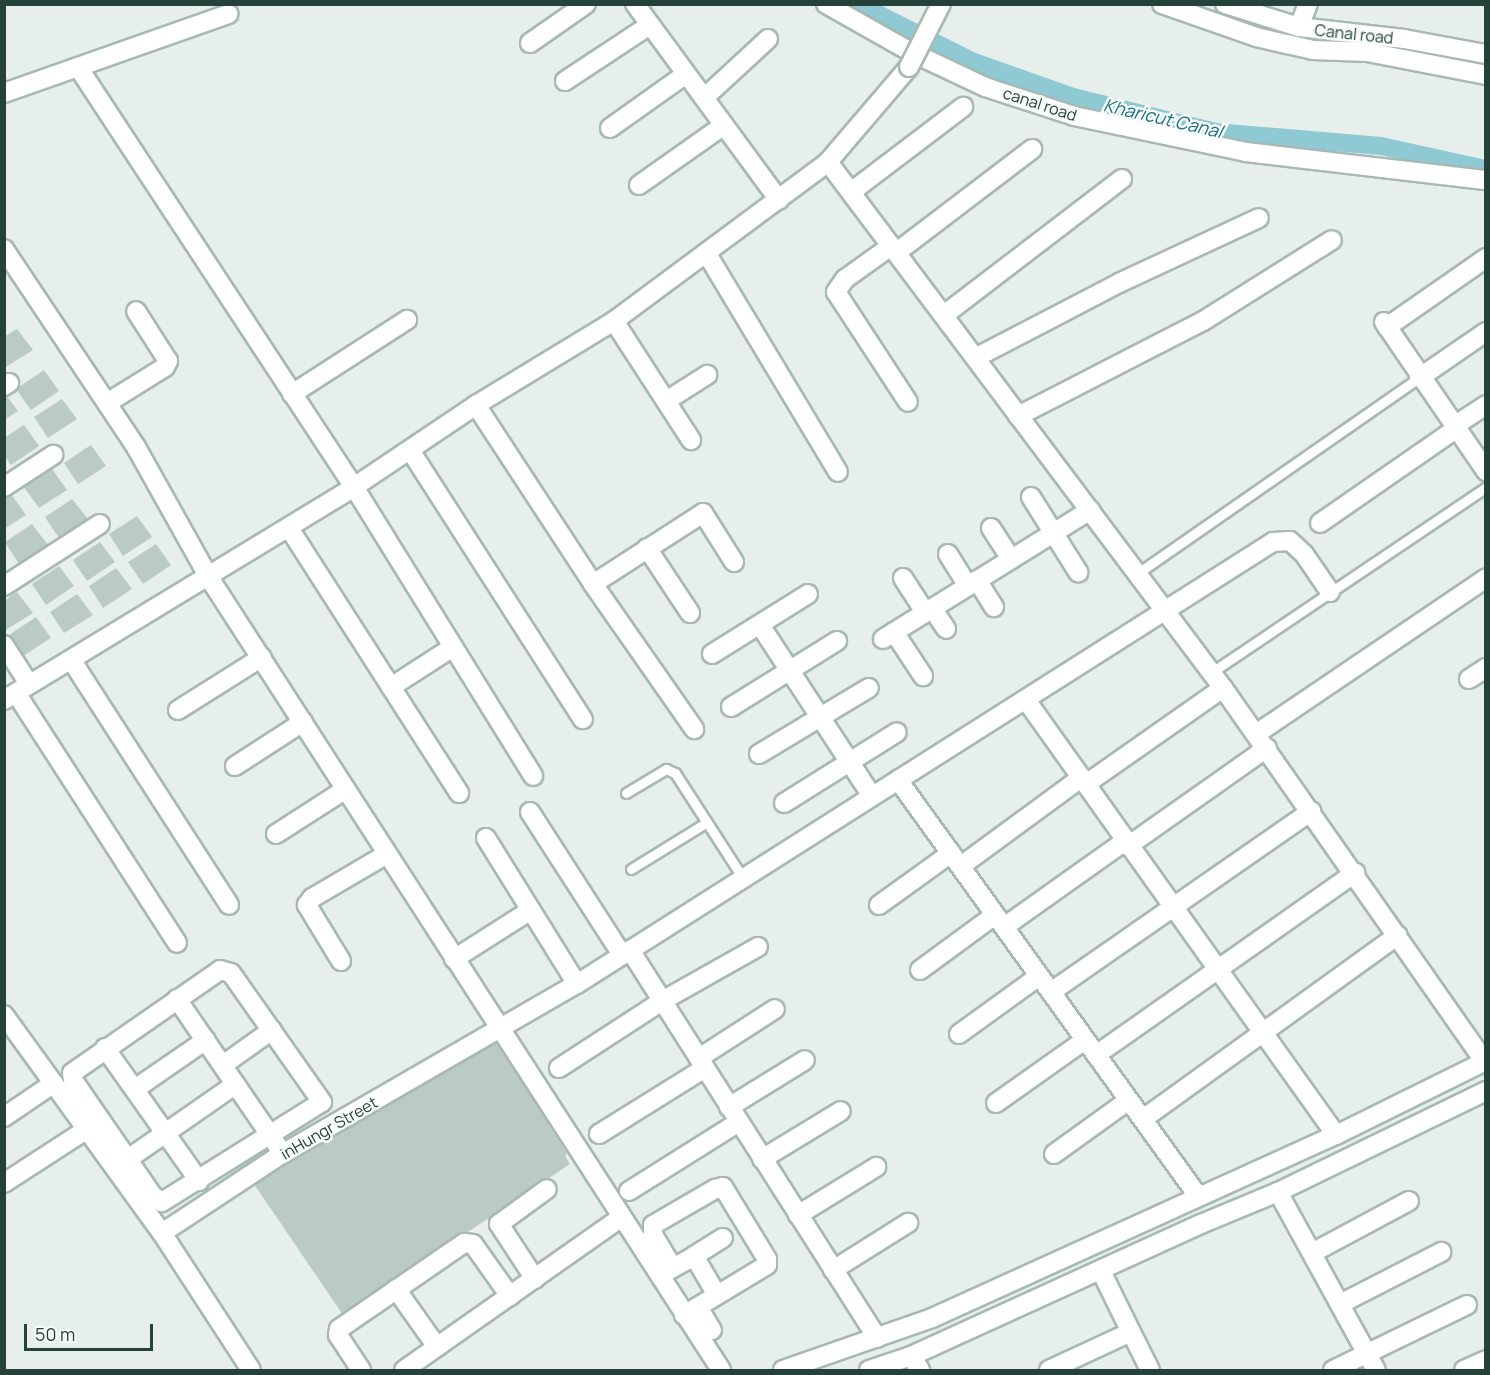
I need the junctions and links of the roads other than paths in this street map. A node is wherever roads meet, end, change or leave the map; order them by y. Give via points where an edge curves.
1 (586, 4) edge
2 (635, 4) edge
3 (826, 4) edge
4 (941, 4) edge
5 (1162, 4) edge
6 (1225, 4) edge
7 (1308, 4) edge
8 (228, 14) dead end
9 (650, 25) junction
10 (1299, 27) junction
11 (768, 39) dead end
12 (530, 43) dead end
13 (1485, 54) edge
14 (78, 67) junction
15 (686, 74) junction
16 (1485, 75) edge
17 (566, 81) dead end
18 (4, 93) edge
19 (704, 98) junction
20 (963, 107) dead end
21 (724, 125) junction
22 (610, 128) dead end
23 (1032, 149) dead end
24 (828, 162) junction
25 (1122, 178) dead end
26 (1485, 180) edge
27 (639, 185) dead end
28 (851, 192) junction
29 (779, 200) junction
30 (1259, 218) dead end
31 (1332, 240) dead end
32 (4, 249) edge
33 (894, 249) junction
34 (707, 254) junction
35 (1485, 258) edge
36 (136, 311) dead end
37 (944, 315) junction
38 (406, 320) dead end
39 (614, 321) junction
40 (1485, 332) edge
41 (977, 357) junction
42 (707, 375) dead end
43 (1419, 378) junction
44 (292, 394) junction
45 (666, 401) junction
46 (908, 402) dead end
47 (107, 403) junction
48 (476, 405) junction
49 (1485, 405) edge
50 (1018, 416) junction
51 (1455, 427) junction
52 (691, 441) dead end
53 (410, 450) junction
54 (53, 455) dead end
55 (1485, 471) edge
56 (838, 472) dead end
57 (4, 486) edge
58 (354, 487) junction
59 (1485, 487) edge
60 (1031, 497) dead end
61 (1090, 510) junction
62 (1320, 523) dead end
63 (100, 524) dead end
64 (289, 528) junction
65 (991, 528) dead end
66 (1054, 532) junction
67 (647, 548) junction
68 (948, 554) dead end
69 (1011, 559) junction
70 (734, 562) dead end
71 (1078, 572) dead end
72 (1138, 573) junction
73 (208, 576) junction
74 (903, 578) dead end
75 (1485, 578) edge
76 (972, 583) junction
77 (593, 584) junction
78 (4, 586) edge
79 (1330, 592) junction
80 (808, 594) dead end
81 (994, 607) dead end
82 (928, 610) junction
83 (1166, 611) junction
84 (690, 613) dead end
85 (760, 625) junction
86 (946, 629) dead end
87 (837, 641) dead end
88 (4, 645) edge
89 (453, 647) junction
90 (712, 654) dead end
91 (262, 657) junction
92 (72, 661) junction
93 (1485, 668) edge
94 (789, 670) junction
95 (1212, 672) junction
96 (923, 676) dead end
97 (1469, 679) dead end
98 (391, 687) junction
99 (869, 688) dead end
100 (1223, 688) junction
101 (17, 692) edge
102 (1026, 700) junction
103 (731, 706) dead end
104 (178, 710) dead end
105 (820, 717) junction
106 (583, 719) dead end
107 (303, 722) junction
108 (694, 729) dead end
109 (897, 732) dead end
110 (1262, 741) junction
111 (759, 754) dead end
112 (849, 762) junction
113 (235, 766) dead end
114 (533, 776) dead end
115 (898, 780) junction
116 (1084, 781) junction
117 (346, 789) junction
118 (459, 793) dead end
119 (627, 793) dead end
120 (872, 796) junction
121 (784, 803) dead end
122 (1311, 811) junction
123 (530, 812) dead end
124 (707, 822) junction
125 (276, 834) dead end
126 (486, 838) dead end
127 (1127, 843) junction
128 (387, 854) junction
129 (956, 860) junction
130 (631, 869) dead end
131 (1355, 873) junction
132 (743, 878) junction
133 (229, 905) dead end
134 (879, 905) dead end
135 (1172, 908) junction
136 (531, 910) junction
137 (1000, 921) junction
138 (1398, 935) junction
139 (177, 943) dead end
140 (758, 947) dead end
141 (626, 952) junction
142 (454, 959) junction
143 (341, 961) dead end
144 (920, 970) dead end
145 (1217, 970) junction
146 (1039, 976) junction
147 (577, 984) junction
148 (1051, 992) junction
149 (177, 999) junction
150 (662, 1001) junction
151 (775, 1009) dead end
152 (4, 1015) edge
153 (272, 1030) junction
154 (500, 1030) junction
155 (1263, 1032) junction
156 (959, 1035) dead end
157 (206, 1040) junction
158 (1085, 1040) junction
159 (105, 1048) junction
160 (1096, 1055) junction
161 (805, 1060) dead end
162 (1485, 1062) edge
163 (702, 1063) junction
164 (223, 1065) junction
165 (560, 1068) dead end
166 (54, 1083) junction
167 (236, 1084) junction
168 (135, 1089) junction
169 (1485, 1091) edge
170 (1129, 1100) junction
171 (996, 1102) dead end
172 (729, 1107) junction
173 (842, 1111) dead end
174 (4, 1117) edge
175 (1143, 1119) junction
176 (739, 1122) junction
177 (87, 1129) junction
178 (166, 1133) junction
179 (599, 1134) dead end
180 (270, 1135) junction
181 (1336, 1135) junction
182 (282, 1154) junction
183 (1054, 1154) dead end
184 (128, 1159) junction
185 (762, 1159) junction
186 (876, 1167) dead end
187 (199, 1181) junction
188 (4, 1183) edge
189 (547, 1189) dead end
190 (629, 1191) dead end
191 (1278, 1192) junction
192 (1198, 1196) junction
193 (1409, 1201) dead end
194 (798, 1215) junction
195 (622, 1217) junction
196 (908, 1223) dead end
197 (162, 1233) junction
198 (723, 1238) dead end
199 (1441, 1252) dead end
200 (1312, 1253) junction
201 (694, 1256) junction
202 (833, 1269) junction
203 (1101, 1271) junction
204 (665, 1272) junction
205 (535, 1279) junction
206 (396, 1289) junction
207 (717, 1295) junction
208 (510, 1296) junction
209 (1340, 1304) junction
210 (1467, 1305) dead end
211 (691, 1311) junction
212 (712, 1330) dead end
213 (1131, 1332) junction
214 (878, 1338) junction
215 (437, 1347) junction
216 (1367, 1354) junction
217 (1485, 1359) edge
218 (915, 1363) edge
219 (1080, 1364) edge
220 (242, 1367) edge
221 (361, 1371) edge
222 (404, 1371) edge
223 (721, 1371) edge
224 (783, 1371) edge
225 (868, 1371) edge
226 (1048, 1371) edge
227 (1150, 1371) edge
228 (1334, 1371) edge
229 (1376, 1371) edge
230 (1464, 1371) edge

1 - 12 street
2 - 9 street
3 - 26 street, canal road via 909,51 985,87 1074,116 1246,152
4 - 24 street, bridge via 909,67
5 - 16 street via 1287,45 1367,52
6 - 10 street, Canal road
7 - 10 street
8 - 14 street
9 - 15 street
9 - 17 street
10 - 13 street, Canal road via 1404,39
11 - 19 street
14 - 18 street
14 - 44 street
15 - 19 street
15 - 22 street
19 - 21 street
20 - 28 street
21 - 27 street
21 - 29 street
23 - 33 street
24 - 28 street
24 - 29 street
25 - 37 street
28 - 33 street
29 - 34 street
30 - 41 street via 1119,283
31 - 50 street via 1203,321
32 - 47 street
33 - 37 street
33 - 46 street via 845,279 836,292
34 - 39 street
34 - 56 street
35 - 43 street via 1385,325
36 - 47 street via 168,361 165,367
37 - 41 street
38 - 44 street
39 - 45 street
39 - 48 street
40 - 43 street
41 - 50 street
42 - 45 street
43 - 51 street
43 - 72 lane
44 - 58 street
45 - 52 street
47 - 73 street
48 - 53 street
48 - 77 street
49 - 51 street
50 - 61 street
51 - 55 street
51 - 62 street
53 - 58 street
53 - 106 street
54 - 57 street
58 - 64 street
58 - 89 street
59 - 79 lane
60 - 66 street
61 - 66 street
61 - 72 street
63 - 78 street
64 - 73 street
64 - 98 street
65 - 69 street
66 - 69 street
66 - 71 street
67 - 70 street via 703,513
67 - 77 street
67 - 84 street
68 - 76 street
69 - 76 street
72 - 83 street
73 - 91 street
73 - 92 street
74 - 82 street
75 - 110 street
76 - 81 street
76 - 82 street
77 - 108 street
79 - 83 street, inHungr Street via 1290,541 1273,542
79 - 95 lane
80 - 85 street
82 - 86 street
82 - 96 street via 888,635
83 - 95 street
83 - 102 street, inHungr Street
85 - 90 street
85 - 94 street
87 - 94 street
88 - 101 street
89 - 98 street
89 - 114 street
91 - 104 street
91 - 107 street
92 - 101 street
92 - 133 street
93 - 97 street
94 - 103 street
94 - 105 street
95 - 100 street
98 - 118 street
99 - 105 street
100 - 110 street
100 - 116 street
101 - 139 street
102 - 115 street, inHungr Street
102 - 116 street
105 - 111 street
105 - 112 street
107 - 113 street
107 - 117 street
109 - 112 street
110 - 122 street
110 - 127 street
112 - 120 street
112 - 121 street
115 - 120 street, inHungr Street
115 - 129 street
116 - 127 street
116 - 129 street
117 - 125 street
117 - 128 street
119 - 124 lane via 666,770 675,773
120 - 132 street, inHungr Street
122 - 131 street
122 - 135 street
123 - 141 street
124 - 130 lane
124 - 132 lane
126 - 136 street
127 - 135 street
127 - 137 street
128 - 142 street
128 - 143 street via 312,898 307,906
129 - 134 street
129 - 137 street
131 - 138 street
131 - 145 street
132 - 141 street, inHungr Street
135 - 145 street
135 - 148 street
136 - 142 street
136 - 147 street
137 - 144 street
137 - 146 street
138 - 155 street
138 - 162 street
140 - 150 street
141 - 147 street, inHungr Street
141 - 150 street
142 - 154 street
145 - 155 street
145 - 160 street
146 - 148 street
146 - 156 street
147 - 154 street, inHungr Street
148 - 158 street
149 - 153 street via 225,970
149 - 157 street
149 - 159 street
150 - 163 street
150 - 165 street
151 - 163 street
152 - 166 street
153 - 164 street
153 - 180 street via 322,1102
154 - 182 street, inHungr Street
154 - 195 street
155 - 175 street
155 - 181 street
157 - 164 street
157 - 168 street
158 - 160 street
158 - 171 street
159 - 168 street
159 - 184 street via 72,1076
160 - 170 street
161 - 172 street
162 - 181 street
163 - 172 street
163 - 179 street
164 - 167 street
166 - 174 street
166 - 177 street
167 - 178 street
167 - 180 street
168 - 178 street
169 - 191 street
170 - 175 street
170 - 183 street
172 - 176 street
173 - 185 street
175 - 192 street
176 - 185 street
176 - 190 street
177 - 188 street
177 - 197 street
178 - 184 street
178 - 187 street
180 - 182 street
180 - 187 street
181 - 192 street
182 - 197 street, inHungr Street
184 - 187 street via 153,1196 162,1202
185 - 194 street
186 - 194 street
189 - 205 street via 499,1224
191 - 200 street
191 - 203 street
192 - 214 street via 932,1318
193 - 200 street
194 - 202 street
195 - 204 street
195 - 205 street
196 - 202 street
197 - 220 street
198 - 201 street
199 - 209 street
200 - 209 street
201 - 204 street
201 - 207 street
202 - 214 street
203 - 213 street
203 - 218 street
204 - 207 street via 653,1225 723,1188 768,1263 766,1268
204 - 211 street
205 - 208 street
206 - 208 street via 471,1242
206 - 215 street
206 - 221 street via 339,1329 338,1335
207 - 211 street
208 - 215 street
209 - 216 street
210 - 216 street
211 - 212 street
211 - 223 street
213 - 219 street
213 - 227 street
214 - 224 street
215 - 222 street
216 - 228 street
216 - 229 street
217 - 230 street
218 - 225 street
219 - 226 street

